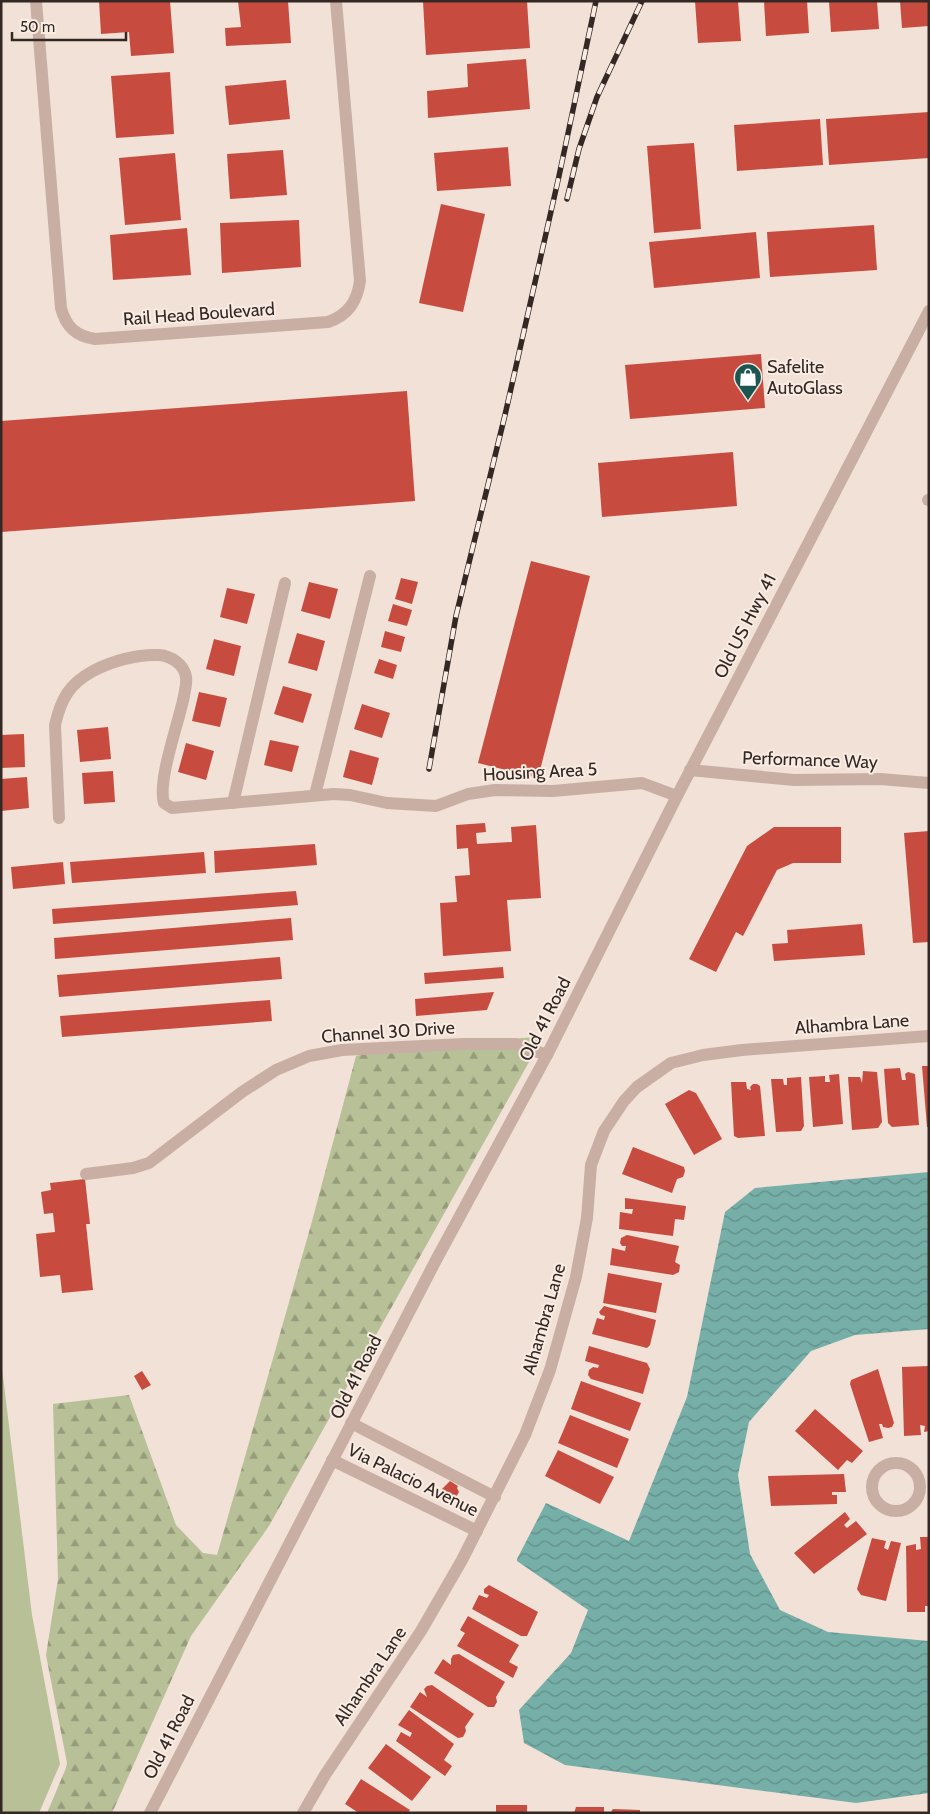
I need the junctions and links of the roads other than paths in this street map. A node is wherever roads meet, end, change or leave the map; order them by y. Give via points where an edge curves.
1 (36, 1) edge
2 (336, 1) edge
3 (929, 310) edge
4 (370, 576) dead end
5 (285, 583) dead end
6 (690, 770) junction
7 (929, 783) edge
8 (315, 795) junction
9 (677, 796) junction
10 (233, 803) junction
11 (59, 818) dead end
12 (595, 960) joint
13 (929, 1036) edge
14 (546, 1055) junction
15 (86, 1174) dead end
16 (351, 1423) junction
17 (332, 1460) junction
18 (495, 1497) junction
19 (477, 1531) junction
20 (150, 1813) edge
21 (303, 1813) edge

1 - 2 street, Rail Head Boulevard via 61,308 68,326 77,334 95,339 328,322 353,304 360,282
3 - 6 street, Old US Hwy 41
4 - 8 street
5 - 10 street
6 - 7 street, Performance Way via 794,780 880,779
6 - 9 street, Old US Hwy 41
8 - 9 street, Housing Area 5 via 350,795 388,803 436,806 468,794 495,790 553,791 642,783
8 - 10 street, Housing Area 5
9 - 12 street, Old US Hwy 41
10 - 11 street, Housing Area 5 via 172,808 164,803 162,786 186,679 174,659 146,655 93,671 65,695 55,725
12 - 14 street, Old 41 Road
13 - 18 street, Alhambra Lane via 703,1055 671,1063 637,1087 604,1131 591,1165 587,1218 576,1277 550,1370 525,1435
14 - 15 street, Channel 30 Drive via 515,1044 463,1044 342,1050 310,1056 276,1070 242,1092 149,1163
14 - 16 street, Old 41 Road
16 - 17 street, Old 41 Road
16 - 18 street, Via Palacio Avenue
17 - 19 street, Via Palacio Avenue
17 - 20 street, Old 41 Road
18 - 19 street, Alhambra Lane
19 - 21 street, Alhambra Lane via 421,1631

